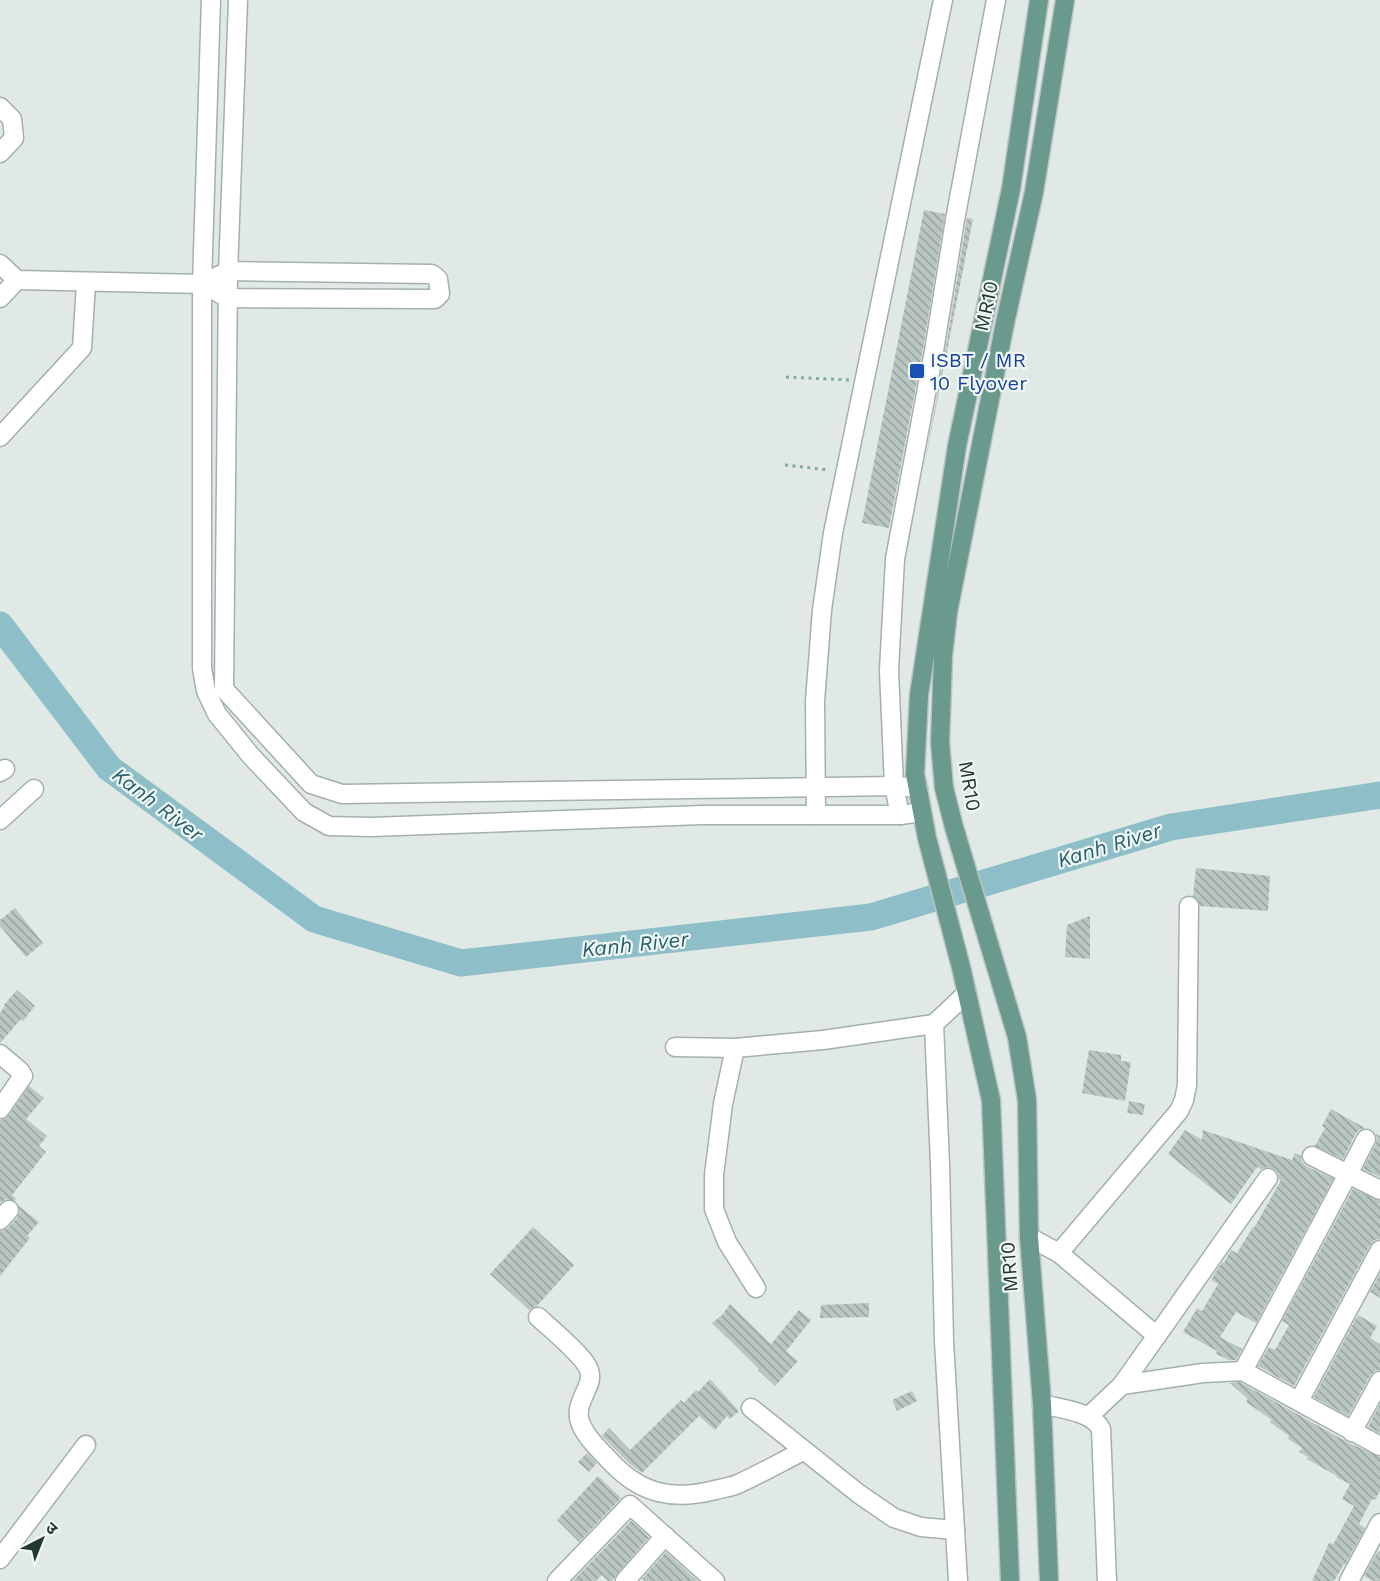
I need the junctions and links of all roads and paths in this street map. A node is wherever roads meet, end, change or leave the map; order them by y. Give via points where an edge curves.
1 (211, 0) edge
2 (238, 0) edge
3 (943, 0) edge
4 (996, 0) edge
5 (1039, 0) edge
6 (1065, 0) edge
7 (0, 107) edge
8 (0, 153) edge
9 (0, 264) edge
10 (228, 271) junction
11 (17, 280) junction
12 (86, 283) junction
13 (202, 284) junction
14 (0, 298) edge
15 (228, 298) junction
16 (786, 377) dead end
17 (864, 380) junction
18 (0, 437) edge
19 (785, 465) dead end
20 (845, 472) junction
21 (894, 786) junction
22 (816, 787) junction
23 (918, 788) junction
24 (34, 789) dead end
25 (922, 812) junction
26 (816, 815) junction
27 (900, 815) junction
28 (0, 820) edge
29 (1189, 906) dead end
30 (967, 993) junction
31 (934, 1024) junction
32 (675, 1047) dead end
33 (735, 1048) junction
34 (0, 1054) edge
35 (0, 1109) edge
36 (1366, 1139) dead end
37 (1312, 1156) dead end
38 (1348, 1174) junction
39 (1268, 1178) dead end
40 (1380, 1190) edge
41 (1029, 1238) junction
42 (1380, 1250) edge
43 (1059, 1253) junction
44 (756, 1288) dead end
45 (538, 1317) dead end
46 (1157, 1336) junction
47 (1243, 1371) junction
48 (1380, 1381) edge
49 (1122, 1385) junction
50 (1299, 1401) junction
51 (1042, 1404) junction
52 (751, 1408) dead end
53 (1089, 1416) junction
54 (1352, 1432) junction
55 (86, 1445) dead end
56 (1380, 1446) edge
57 (803, 1451) junction
58 (1380, 1523) edge
59 (955, 1530) junction
60 (665, 1536) junction
61 (0, 1559) edge
62 (557, 1581) edge
63 (625, 1581) edge
64 (715, 1581) edge
65 (958, 1581) edge
66 (1010, 1581) edge
67 (1049, 1581) edge
68 (1107, 1581) edge
69 (1349, 1581) edge

1 - 13 street
2 - 10 street
3 - 17 street
4 - 21 street via 895,559 889,670
5 - 23 main road, MR10 via 1011,189 951,482 919,695 915,774
6 - 41 main road, MR10 via 1034,192 948,612 940,743 944,788 954,827 1017,1037 1026,1100
7 - 8 street via 12,120 14,138
9 - 11 street
10 - 13 street
10 - 15 street
10 - 15 street via 432,274 438,279 440,294 435,299
11 - 12 street
11 - 14 street
12 - 13 street
12 - 18 street via 82,348
13 - 15 street
13 - 26 street via 202,668 206,691 217,714 251,756 304,812 329,826 371,827 703,815
15 - 22 street via 224,689 310,784 342,794
16 - 17 path
17 - 20 street
19 - 20 path
20 - 22 street via 822,610 815,701
21 - 22 street
21 - 23 street
21 - 27 street
22 - 26 street
23 - 25 main road, MR10
24 - 28 street
25 - 27 street
25 - 30 main road, MR10
26 - 27 street
29 - 43 street via 1184,1100 1160,1135
30 - 31 street
30 - 66 main road, MR10 via 991,1100
31 - 33 street
31 - 59 street via 944,1341
32 - 33 street
33 - 44 street via 723,1104 714,1209 727,1242
34 - 35 street via 23,1076
36 - 38 street
37 - 38 street
38 - 40 street
38 - 47 street
39 - 46 street
41 - 43 street
41 - 51 main road, MR10
42 - 50 street
43 - 46 street
45 - 57 street via 588,1367 588,1386 578,1413 587,1436 622,1473 643,1487 665,1494 696,1495 735,1485
46 - 49 street
47 - 49 street
47 - 50 street
48 - 54 street
49 - 53 street
50 - 54 street
51 - 53 street
51 - 67 main road, MR10
52 - 57 street
53 - 68 street via 1101,1429
54 - 56 street
55 - 61 street
57 - 59 street via 894,1518 921,1527
58 - 69 street
59 - 65 street
60 - 62 street via 630,1504
60 - 63 street
60 - 64 street

